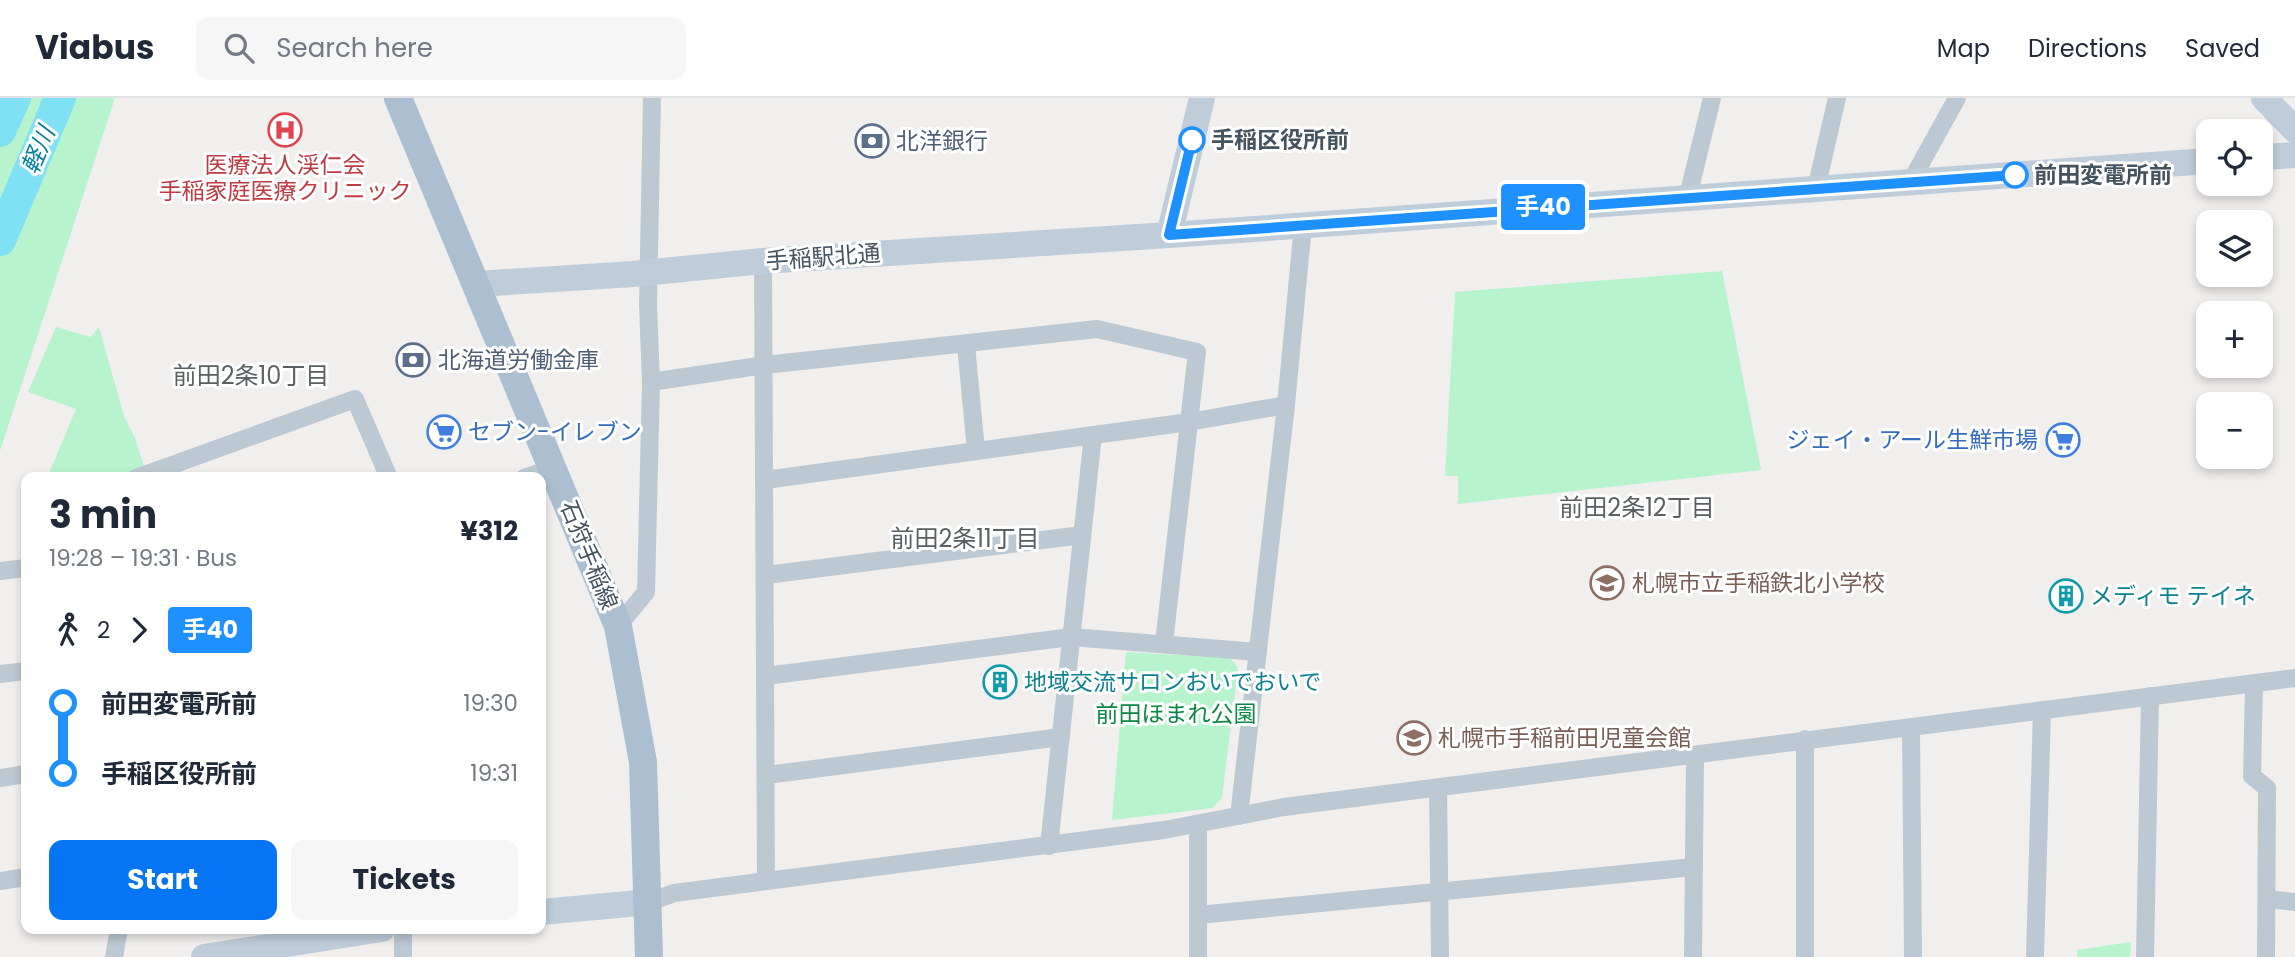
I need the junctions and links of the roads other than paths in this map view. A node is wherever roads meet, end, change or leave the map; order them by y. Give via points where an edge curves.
1 (398, 98) edge
2 (652, 98) edge
3 (1202, 98) edge
4 (1712, 98) edge
5 (1837, 98) edge
6 (1957, 98) edge
7 (2264, 98) edge
8 (2295, 130) edge
9 (2295, 155) edge
10 (2273, 156) edge
11 (2196, 162) edge
12 (1910, 183) junction
13 (1815, 189) junction
14 (1688, 196) junction
15 (1303, 225) junction
16 (1169, 235) junction
17 (763, 261) junction
18 (649, 271) junction
19 (477, 284) junction
20 (966, 345) junction
21 (765, 365) junction
22 (651, 382) junction
23 (1286, 405) junction
24 (1189, 422) junction
25 (1093, 435) junction
26 (976, 451) junction
27 (553, 468) junction
28 (153, 472) edge
29 (386, 472) edge
30 (541, 472) edge
31 (765, 480) junction
32 (1082, 535) junction
33 (21, 569) edge
34 (0, 571) edge
35 (766, 575) junction
36 (618, 626) junction
37 (1071, 637) junction
38 (1164, 643) junction
39 (1258, 652) junction
40 (21, 672) edge
41 (0, 674) edge
42 (766, 676) junction
43 (2295, 678) edge
44 (2254, 683) junction
45 (2150, 696) junction
46 (2042, 710) junction
47 (1911, 727) junction
48 (1060, 737) junction
49 (1805, 739) junction
50 (1695, 755) junction
51 (21, 775) edge
52 (767, 775) junction
53 (0, 778) edge
54 (1438, 788) junction
55 (1239, 816) junction
56 (1198, 824) junction
57 (1049, 846) junction
58 (1694, 867) junction
59 (21, 878) edge
60 (0, 881) edge
61 (766, 881) junction
62 (1440, 891) junction
63 (2267, 900) junction
64 (650, 902) junction
65 (2295, 902) edge
66 (546, 912) edge
67 (1198, 915) junction
68 (118, 934) edge
69 (350, 934) edge
70 (403, 934) edge
71 (114, 957) edge
72 (204, 957) edge
73 (403, 957) edge
74 (649, 957) edge
75 (1198, 957) edge
76 (1440, 957) edge
77 (1693, 957) edge
78 (1805, 957) edge
79 (1913, 957) edge
80 (2035, 957) edge
81 (2145, 957) edge
82 (2266, 957) edge

1 - 19 main road, 石狩手稲線
2 - 18 street
3 - 16 street
4 - 14 street
5 - 13 street
6 - 12 street
7 - 8 street
9 - 10 street
11 - 12 street, 手稲駅北通
12 - 13 street, 手稲駅北通
13 - 14 street, 手稲駅北通
14 - 15 street, 手稲駅北通
15 - 16 street, 手稲駅北通
15 - 23 street
16 - 17 street, 手稲駅北通
17 - 18 street, 手稲駅北通
17 - 21 street
18 - 19 street, 手稲駅北通
18 - 22 street
19 - 27 main road, 石狩手稲線
20 - 21 street
20 - 24 street via 1097,329 1197,352
20 - 26 street
21 - 22 street
21 - 31 street
22 - 36 street via 646,592
23 - 24 street
23 - 39 street
24 - 25 street
24 - 38 street
25 - 26 street
25 - 32 street
26 - 31 street
27 - 30 street
27 - 36 main road, 石狩手稲線
28 - 29 street via 355,399
31 - 35 street
32 - 35 street
32 - 37 street
33 - 34 street
35 - 42 street
36 - 64 main road, 石狩手稲線 via 643,762
37 - 38 street
37 - 42 street
37 - 48 street
38 - 39 street
39 - 55 street
40 - 41 street
42 - 52 street
43 - 44 street
44 - 45 street
44 - 63 street via 2252,776 2267,788
45 - 46 street
45 - 81 street
46 - 47 street
46 - 80 street
47 - 49 street
47 - 79 street
48 - 52 street
48 - 57 street
49 - 50 street
49 - 78 street
50 - 54 street
50 - 58 street
51 - 53 street
52 - 61 street
54 - 55 street
54 - 62 street
55 - 56 street
56 - 57 street
56 - 67 street
57 - 61 street
58 - 62 street
58 - 77 street
59 - 60 street
61 - 64 street via 674,893
62 - 67 street
62 - 76 street
63 - 65 street
63 - 82 street
64 - 66 street
64 - 74 main road, 石狩手稲線
67 - 75 street
68 - 71 street
69 - 72 street
70 - 73 street

